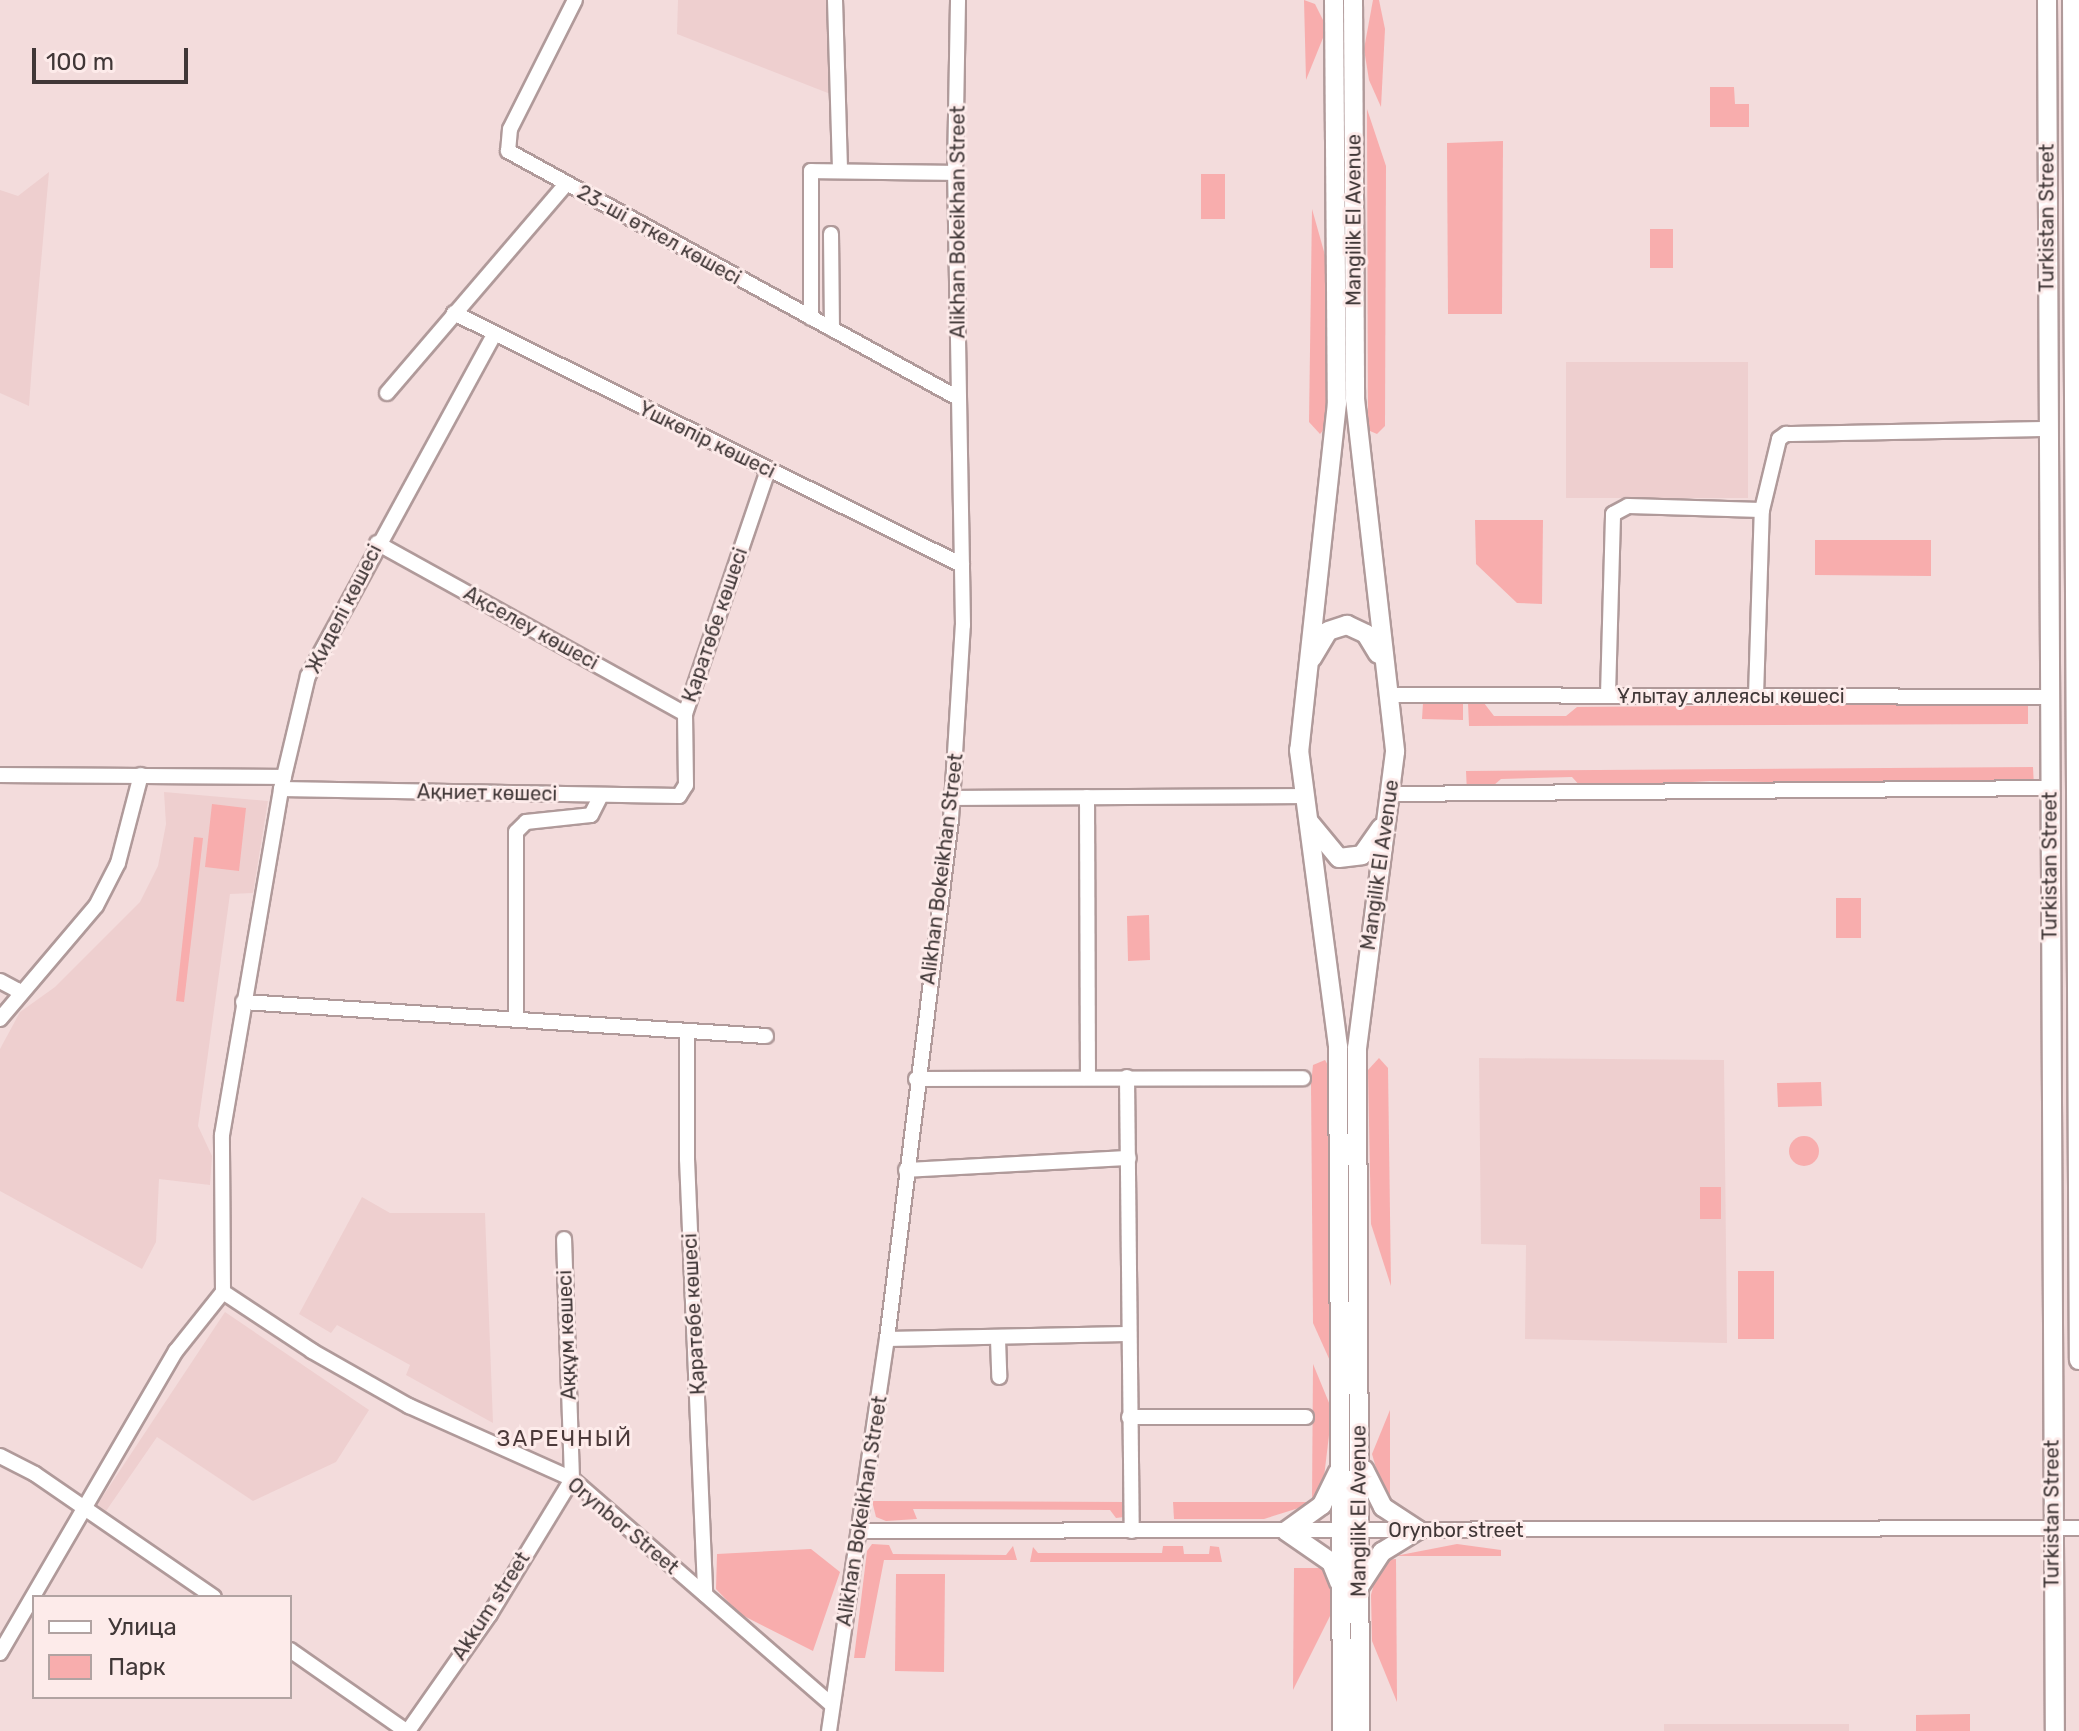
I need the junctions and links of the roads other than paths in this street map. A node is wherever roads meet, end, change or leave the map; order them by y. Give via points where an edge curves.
1 (575, 0) edge
2 (835, 0) edge
3 (958, 0) edge
4 (1323, 0) edge
5 (1334, 0) edge
6 (1353, 0) edge
7 (1366, 0) edge
8 (2047, 0) edge
9 (2072, 0) edge
10 (1334, 46) junction
11 (1353, 54) junction
12 (840, 170) junction
13 (955, 173) junction
14 (566, 184) junction
15 (831, 234) dead end
16 (454, 313) junction
17 (811, 318) junction
18 (832, 329) junction
19 (494, 335) junction
20 (387, 393) dead end
21 (958, 398) junction
22 (2048, 429) junction
23 (768, 470) junction
24 (1762, 510) junction
25 (377, 543) junction
26 (962, 565) junction
27 (1383, 664) junction
28 (1389, 695) junction
29 (1608, 695) junction
30 (1756, 696) junction
31 (2049, 697) junction
32 (1302, 698) junction
33 (2076, 708) junction
34 (685, 714) junction
35 (0, 775) edge
36 (141, 775) junction
37 (2049, 782) junction
38 (283, 783) junction
39 (686, 785) joint
40 (2076, 786) junction
41 (1390, 794) junction
42 (601, 795) junction
43 (1304, 796) junction
44 (1087, 797) junction
45 (952, 798) junction
46 (1307, 817) junction
47 (1384, 822) junction
48 (0, 981) edge
49 (18, 995) junction
50 (243, 1002) junction
51 (0, 1019) edge
52 (516, 1020) junction
53 (687, 1032) junction
54 (766, 1036) dead end
55 (1088, 1076) junction
56 (1127, 1077) junction
57 (1303, 1078) dead end
58 (916, 1079) junction
59 (2078, 1108) edge
60 (2050, 1110) junction
61 (1129, 1158) junction
62 (906, 1170) junction
63 (2078, 1186) edge
64 (2051, 1191) junction
65 (564, 1239) dead end
66 (223, 1292) junction
67 (1127, 1334) junction
68 (887, 1339) junction
69 (998, 1339) junction
70 (2079, 1360) edge
71 (999, 1377) dead end
72 (1129, 1417) junction
73 (1306, 1417) dead end
74 (0, 1456) edge
75 (1350, 1456) junction
76 (572, 1479) junction
77 (85, 1509) junction
78 (2053, 1528) junction
79 (2079, 1528) edge
80 (1418, 1530) junction
81 (860, 1531) junction
82 (1132, 1531) junction
83 (1286, 1531) junction
84 (1350, 1531) junction
85 (1350, 1587) junction
86 (34, 1595) edge
87 (211, 1595) edge
88 (705, 1595) junction
89 (32, 1599) edge
90 (292, 1651) edge
91 (0, 1653) edge
92 (832, 1705) junction
93 (407, 1731) edge
94 (829, 1731) edge
95 (1342, 1731) edge
96 (1360, 1731) edge
97 (2055, 1731) edge

1 - 14 street, 23-ші өткел көшесі via 508,140 508,151
2 - 12 street
3 - 13 street, Alikhan Bokeikhan Street
4 - 10 main road
5 - 10 main road, Mangilik El Avenue
6 - 11 main road, Mangilik El Avenue
7 - 11 main road
8 - 22 main road, Turkistan Street
9 - 33 main road, Turkistan Street
10 - 32 main road, Mangilik El Avenue via 1337,403
11 - 27 main road, Mangilik El Avenue via 1355,399
12 - 13 street
12 - 17 street via 811,171
13 - 21 street, Alikhan Bokeikhan Street
14 - 16 street
14 - 17 street, 23-ші өткел көшесі
15 - 18 street
16 - 19 street, Үшкөпір көшесі
16 - 20 street
17 - 18 street, 23-ші өткел көшесі
18 - 21 street, 23-ші өткел көшесі
19 - 23 street, Үшкөпір көшесі
19 - 25 street, Жиделі көшесі
21 - 26 street, Alikhan Bokeikhan Street
22 - 24 street via 1786,434 1775,447
22 - 31 main road, Turkistan Street
23 - 26 street, Үшкөпір көшесі
23 - 34 street, Қаратөбе көшесі
24 - 29 street via 1628,506 1613,514
24 - 30 street
25 - 34 street, Ақселеу көшесі
25 - 38 street, Жиделі көшесі via 308,676
26 - 45 street, Alikhan Bokeikhan Street
27 - 28 main road, Mangilik El Avenue
27 - 32 main road via 1366,634 1335,626 1314,650
28 - 29 street, Ұлытау аллеясы көшесі
28 - 41 main road, Mangilik El Avenue via 1395,752
29 - 30 street, Ұлытау аллеясы көшесі
30 - 31 street, Ұлытау аллеясы көшесі
31 - 33 main road via 2060,719 2072,716
31 - 37 main road, Turkistan Street
32 - 43 main road, Mangilik El Avenue via 1299,750
33 - 40 main road, Turkistan Street
34 - 39 street, Қаратөбе көшесі
35 - 36 street, Ақниет көшесі
36 - 38 street, Ақниет көшесі
36 - 49 street via 118,863 96,906
37 - 40 main road via 2052,769 2067,768
37 - 41 street
37 - 60 main road, Turkistan Street
38 - 42 street, Ақниет көшесі
38 - 50 street, Жиделі көшесі
39 - 42 street, Ақниет көшесі via 671,799
40 - 59 main road, Turkistan Street
41 - 47 main road, Mangilik El Avenue
42 - 52 street via 591,815 526,822 516,832
43 - 44 street
43 - 46 main road, Mangilik El Avenue
44 - 45 street
44 - 55 street
45 - 58 street, Alikhan Bokeikhan Street
46 - 47 main road via 1339,858 1362,855
46 - 75 main road, Mangilik El Avenue via 1338,1047
47 - 75 main road, Mangilik El Avenue via 1357,1048
48 - 49 street
49 - 51 street
50 - 52 street
50 - 66 street, Жиделі көшесі via 222,1135
52 - 53 street
53 - 54 street
53 - 88 street, Қаратөбе көшесі via 687,1159
55 - 56 street
55 - 58 street
56 - 57 street
56 - 61 street
58 - 62 street, Alikhan Bokeikhan Street
59 - 60 main road via 2062,1123
59 - 63 main road, Turkistan Street
60 - 64 main road, Turkistan Street
61 - 62 street
61 - 67 street
62 - 68 street, Alikhan Bokeikhan Street
63 - 64 main road via 2076,1177 2063,1173
63 - 70 main road, Turkistan Street
64 - 78 main road, Turkistan Street
65 - 76 street, Аққұм көшесі
66 - 76 street, Orynbor Street via 409,1406
66 - 77 street via 176,1351
67 - 69 street
67 - 72 street
68 - 69 street
68 - 81 street, Alikhan Bokeikhan Street
69 - 71 street
72 - 73 street
72 - 82 street
74 - 77 street
75 - 80 main road via 1383,1507
75 - 83 main road via 1322,1505
75 - 84 main road, Mangilik El Avenue
76 - 88 street, Orynbor Street
76 - 93 street, Akkum street via 490,1614
77 - 86 street
77 - 87 street
78 - 79 street
78 - 80 street, Orynbor street
78 - 97 main road, Turkistan Street
80 - 84 street, Orynbor street
80 - 85 main road via 1382,1552
81 - 82 street, Orynbor street
81 - 92 street, Alikhan Bokeikhan Street
82 - 83 street, Orynbor street
83 - 84 street, Orynbor street
83 - 85 main road via 1331,1562
84 - 85 main road, Mangilik El Avenue
85 - 95 main road, Mangilik El Avenue
85 - 96 main road, Mangilik El Avenue
88 - 92 street, Orynbor Street
89 - 91 street
90 - 93 street
92 - 94 street, Alikhan Bokeikhan Street

